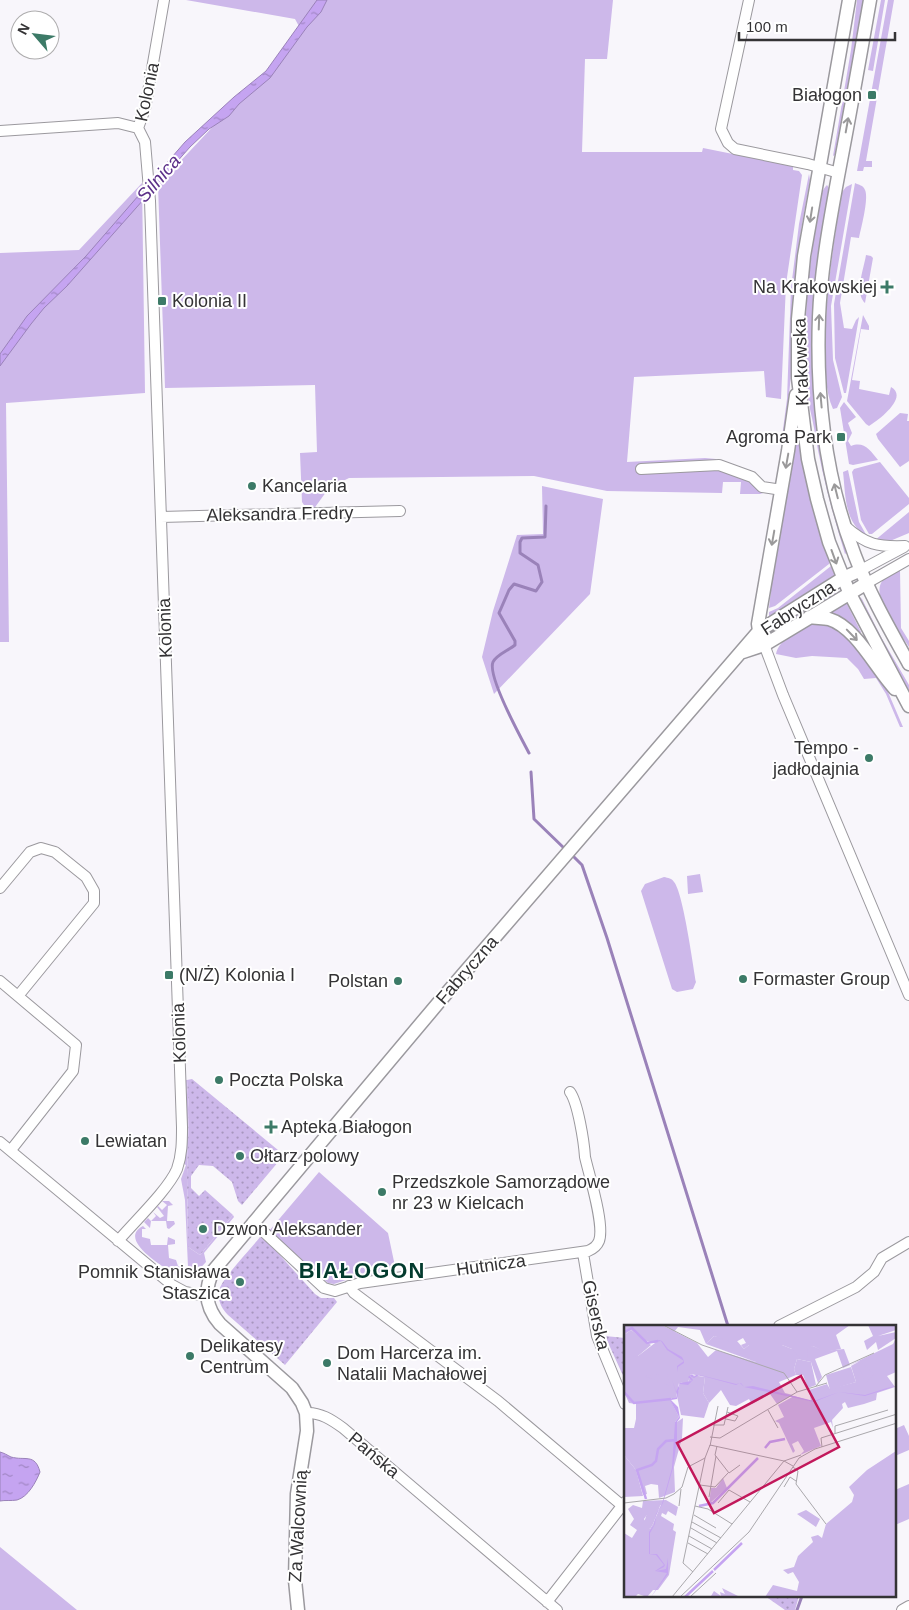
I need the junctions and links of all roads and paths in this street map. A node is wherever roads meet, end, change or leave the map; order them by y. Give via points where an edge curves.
1 (164, 0) edge
2 (749, 0) edge
3 (849, 0) edge
4 (870, 0) edge
5 (138, 128) junction
6 (0, 130) edge
7 (819, 167) junction
8 (839, 173) junction
9 (798, 378) junction
10 (641, 469) dead end
11 (782, 490) junction
12 (400, 511) dead end
13 (161, 517) junction
14 (846, 526) junction
15 (907, 545) edge
16 (909, 559) edge
17 (861, 570) junction
18 (843, 578) junction
19 (867, 583) junction
20 (849, 592) junction
21 (809, 617) junction
22 (759, 631) junction
23 (764, 645) junction
24 (741, 653) junction
25 (909, 664) edge
26 (908, 705) edge
27 (0, 888) edge
28 (0, 980) edge
29 (909, 995) edge
30 (18, 996) junction
31 (570, 1092) dead end
32 (0, 1142) edge
33 (10, 1150) junction
34 (253, 1222) junction
35 (118, 1241) junction
36 (909, 1242) edge
37 (583, 1253) junction
38 (349, 1286) junction
39 (206, 1296) junction
40 (781, 1325) edge
41 (624, 1402) edge
42 (306, 1413) junction
43 (624, 1505) edge
44 (548, 1602) junction
45 (909, 1606) edge
46 (298, 1610) edge
47 (557, 1610) edge
48 (902, 1610) edge

1 - 5 street, Kolonia via 146,109
2 - 7 street via 721,130 723,136 735,149
3 - 7 main road, Krakowska
8 -> 4 main road, Krakowska
5 - 6 street via 118,123
5 - 13 street, Kolonia via 145,142 150,197
7 - 8 street
7 -> 9 main road, Krakowska via 800,293
14 -> 8 main road, Krakowska via 828,457 819,370 823,266
9 -> 11 main road
9 -> 18 main road, Krakowska via 811,476 829,542
10 - 11 street via 720,465 752,476 762,486
11 -> 22 main road
12 - 13 street, Aleksandra Fredry
13 - 35 street, Kolonia via 182,1150 176,1170 167,1184
14 - 15 street via 870,544
14 - 17 main road, Krakowska
15 - 17 street
16 - 19 street
17 - 18 main road, Fabryczna
17 - 19 main road, Krakowska
18 - 20 main road, Krakowska
18 - 22 main road, Fabryczna
19 - 20 main road, Fabryczna
19 - 25 main road, Krakowska
20 - 21 main road, Fabryczna
20 - 26 main road, Krakowska
21 - 23 main road, Fabryczna
21 -> 26 main road via 830,620 846,629
22 - 23 street
22 - 24 main road, Fabryczna
23 - 24 main road, Fabryczna
23 - 29 street
24 - 34 main road, Fabryczna
27 - 30 street via 30,852 40,848 55,852 86,877 94,891 94,904
28 - 30 street
30 - 33 street via 76,1046 73,1071
31 - 37 street via 601,1228 597,1245
32 - 33 street
33 - 35 street
34 - 38 street, Hutnicza via 324,1288 335,1291
34 - 39 main road, Fabryczna via 213,1271
35 - 39 street via 176,1288
36 - 40 street via 882,1258 874,1272 856,1287
37 - 38 street, Hutnicza
37 - 41 street, Giserska via 597,1336
38 - 43 street via 505,1406
39 - 42 main road via 217,1321 292,1388
42 - 44 street, Pańska via 313,1412 343,1428
42 - 46 main road, Za Walcownią via 307,1431 297,1494 295,1580
43 - 44 street
44 - 47 street, Pańska
45 - 48 street

